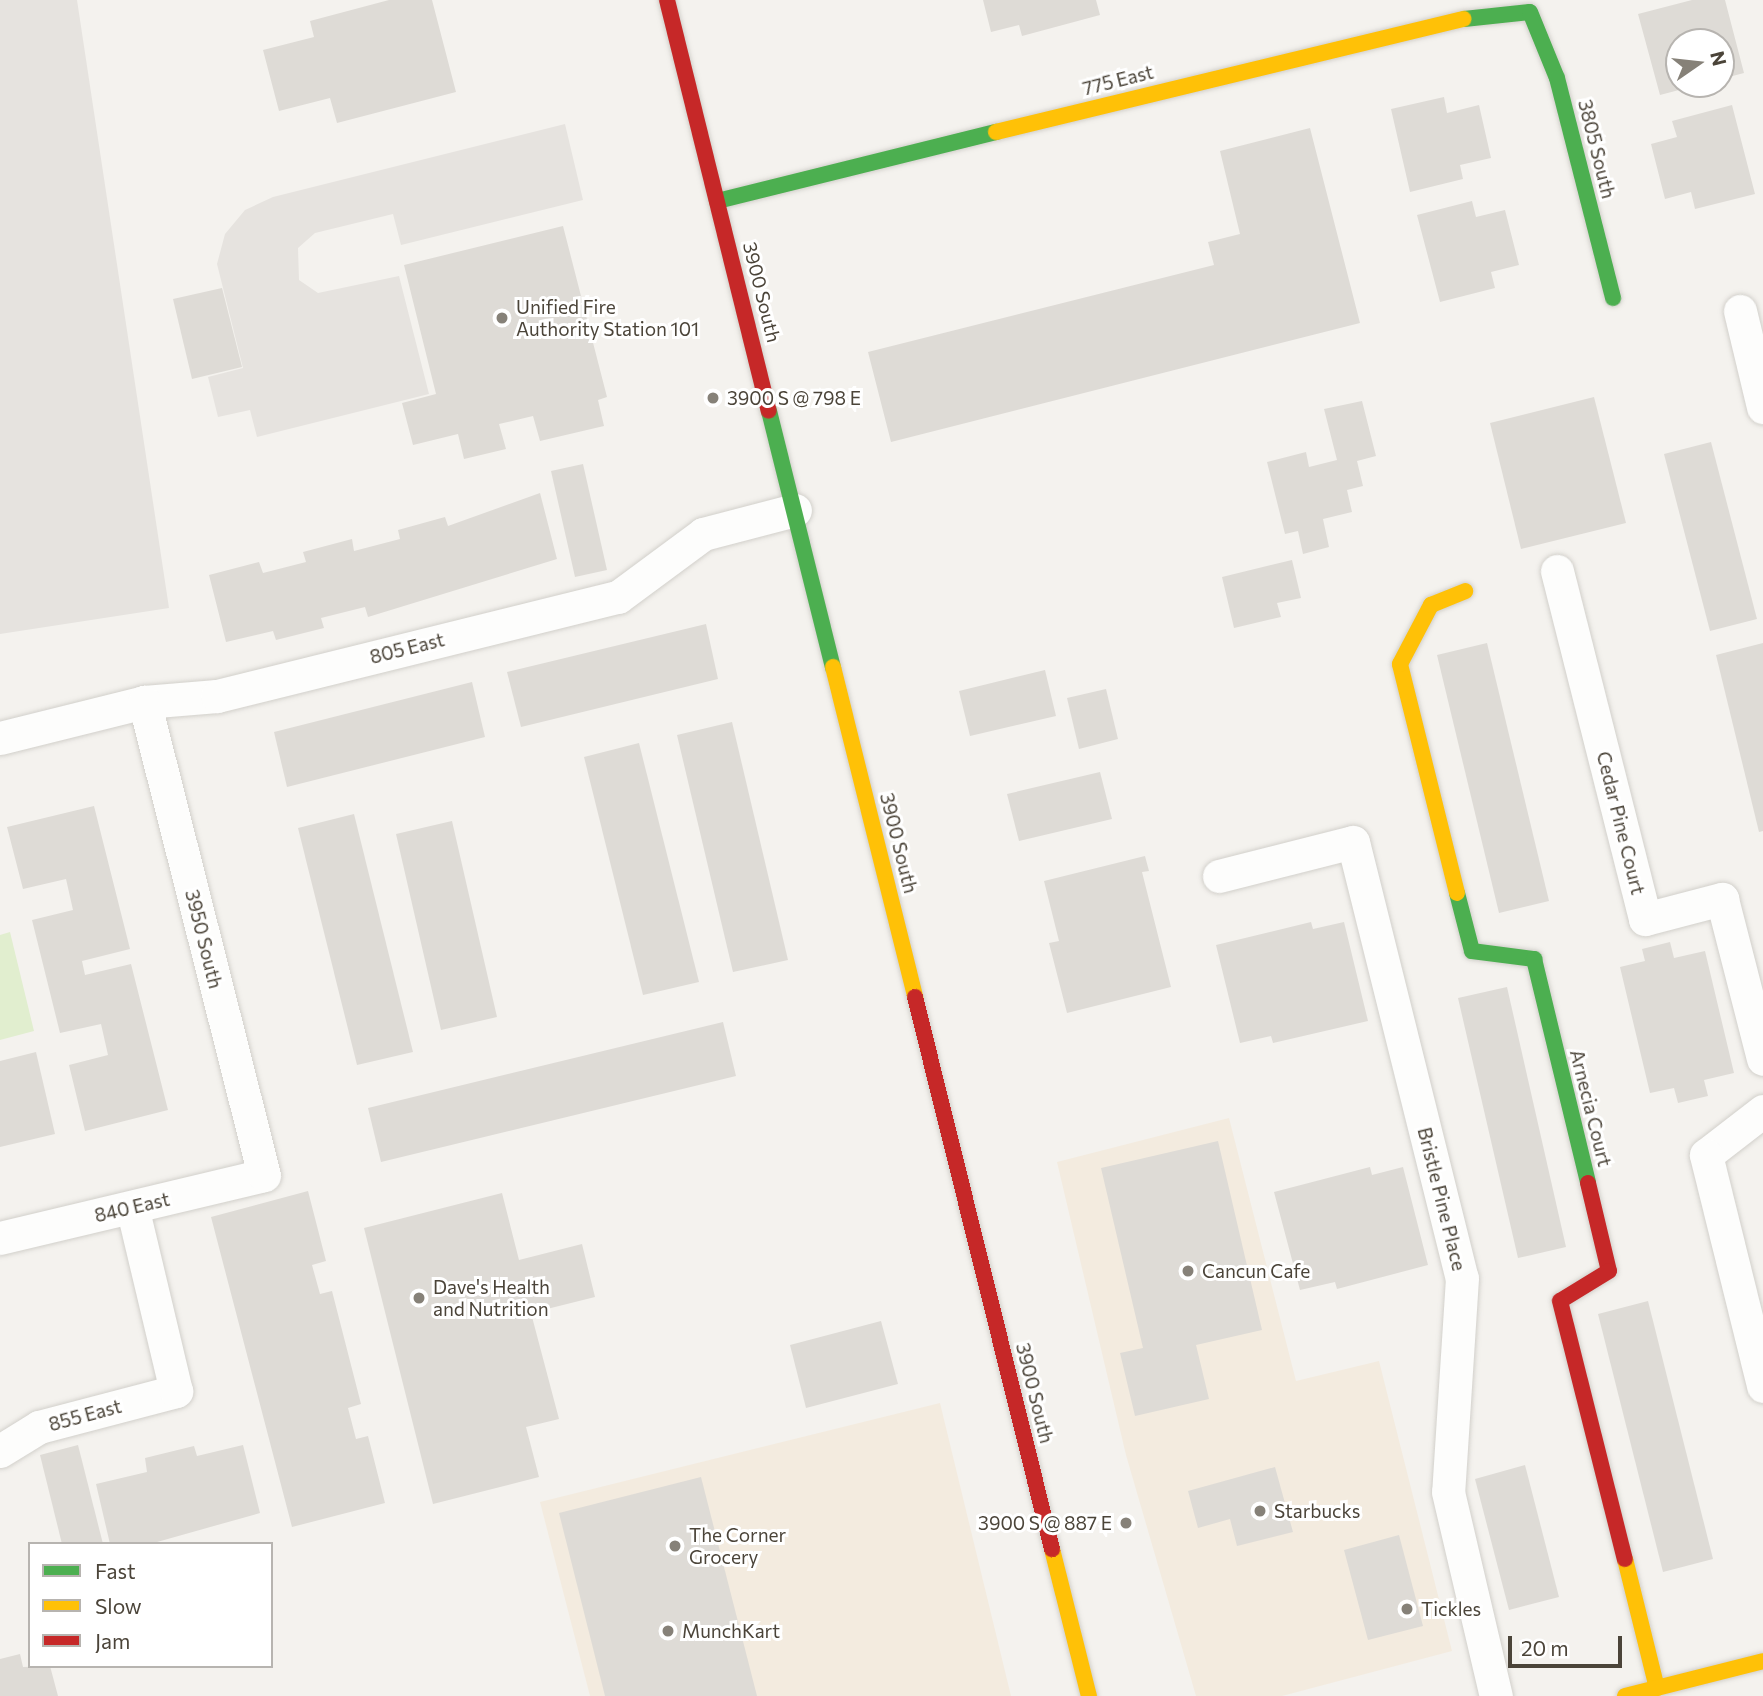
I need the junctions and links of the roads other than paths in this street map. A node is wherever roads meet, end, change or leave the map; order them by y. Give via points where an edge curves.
1 (667, 0) edge
2 (1530, 12) joint
3 (718, 201) junction
4 (1613, 298) dead end
5 (1740, 311) dead end
6 (1763, 407) edge
7 (794, 510) junction
8 (1557, 571) dead end
9 (1465, 591) dead end
10 (144, 702) junction
11 (0, 738) edge
12 (1219, 876) dead end
13 (1763, 1059) edge
14 (1763, 1111) edge
15 (264, 1175) joint
16 (132, 1207) junction
17 (0, 1238) edge
18 (1763, 1386) edge
19 (0, 1451) edge
20 (1763, 1661) edge
21 (1657, 1688) junction
22 (1088, 1696) edge
23 (1496, 1696) edge
24 (1625, 1696) edge

1 - 3 street, 3900 South
2 - 3 street, 775 East via 1442,22
2 - 4 street, 3805 South via 1557,78
3 - 7 street, 3900 South
5 - 6 street
7 - 10 street, 805 East via 703,534 618,597 217,696
7 - 22 street, 3900 South
8 - 13 street, Cedar Pine Court via 1645,919 1722,899
9 - 21 street, Arnecia Court via 1432,605 1400,664 1472,951 1534,959 1609,1272 1560,1301
10 - 11 street, 805 East
10 - 15 street, 3950 South
12 - 23 street, Bristle Pine Place via 1353,842 1462,1278 1448,1492
14 - 18 street via 1706,1155
15 - 16 street, 840 East
16 - 17 street, 840 East
16 - 19 street, 855 East via 176,1391 39,1427
20 - 21 street
21 - 24 street

